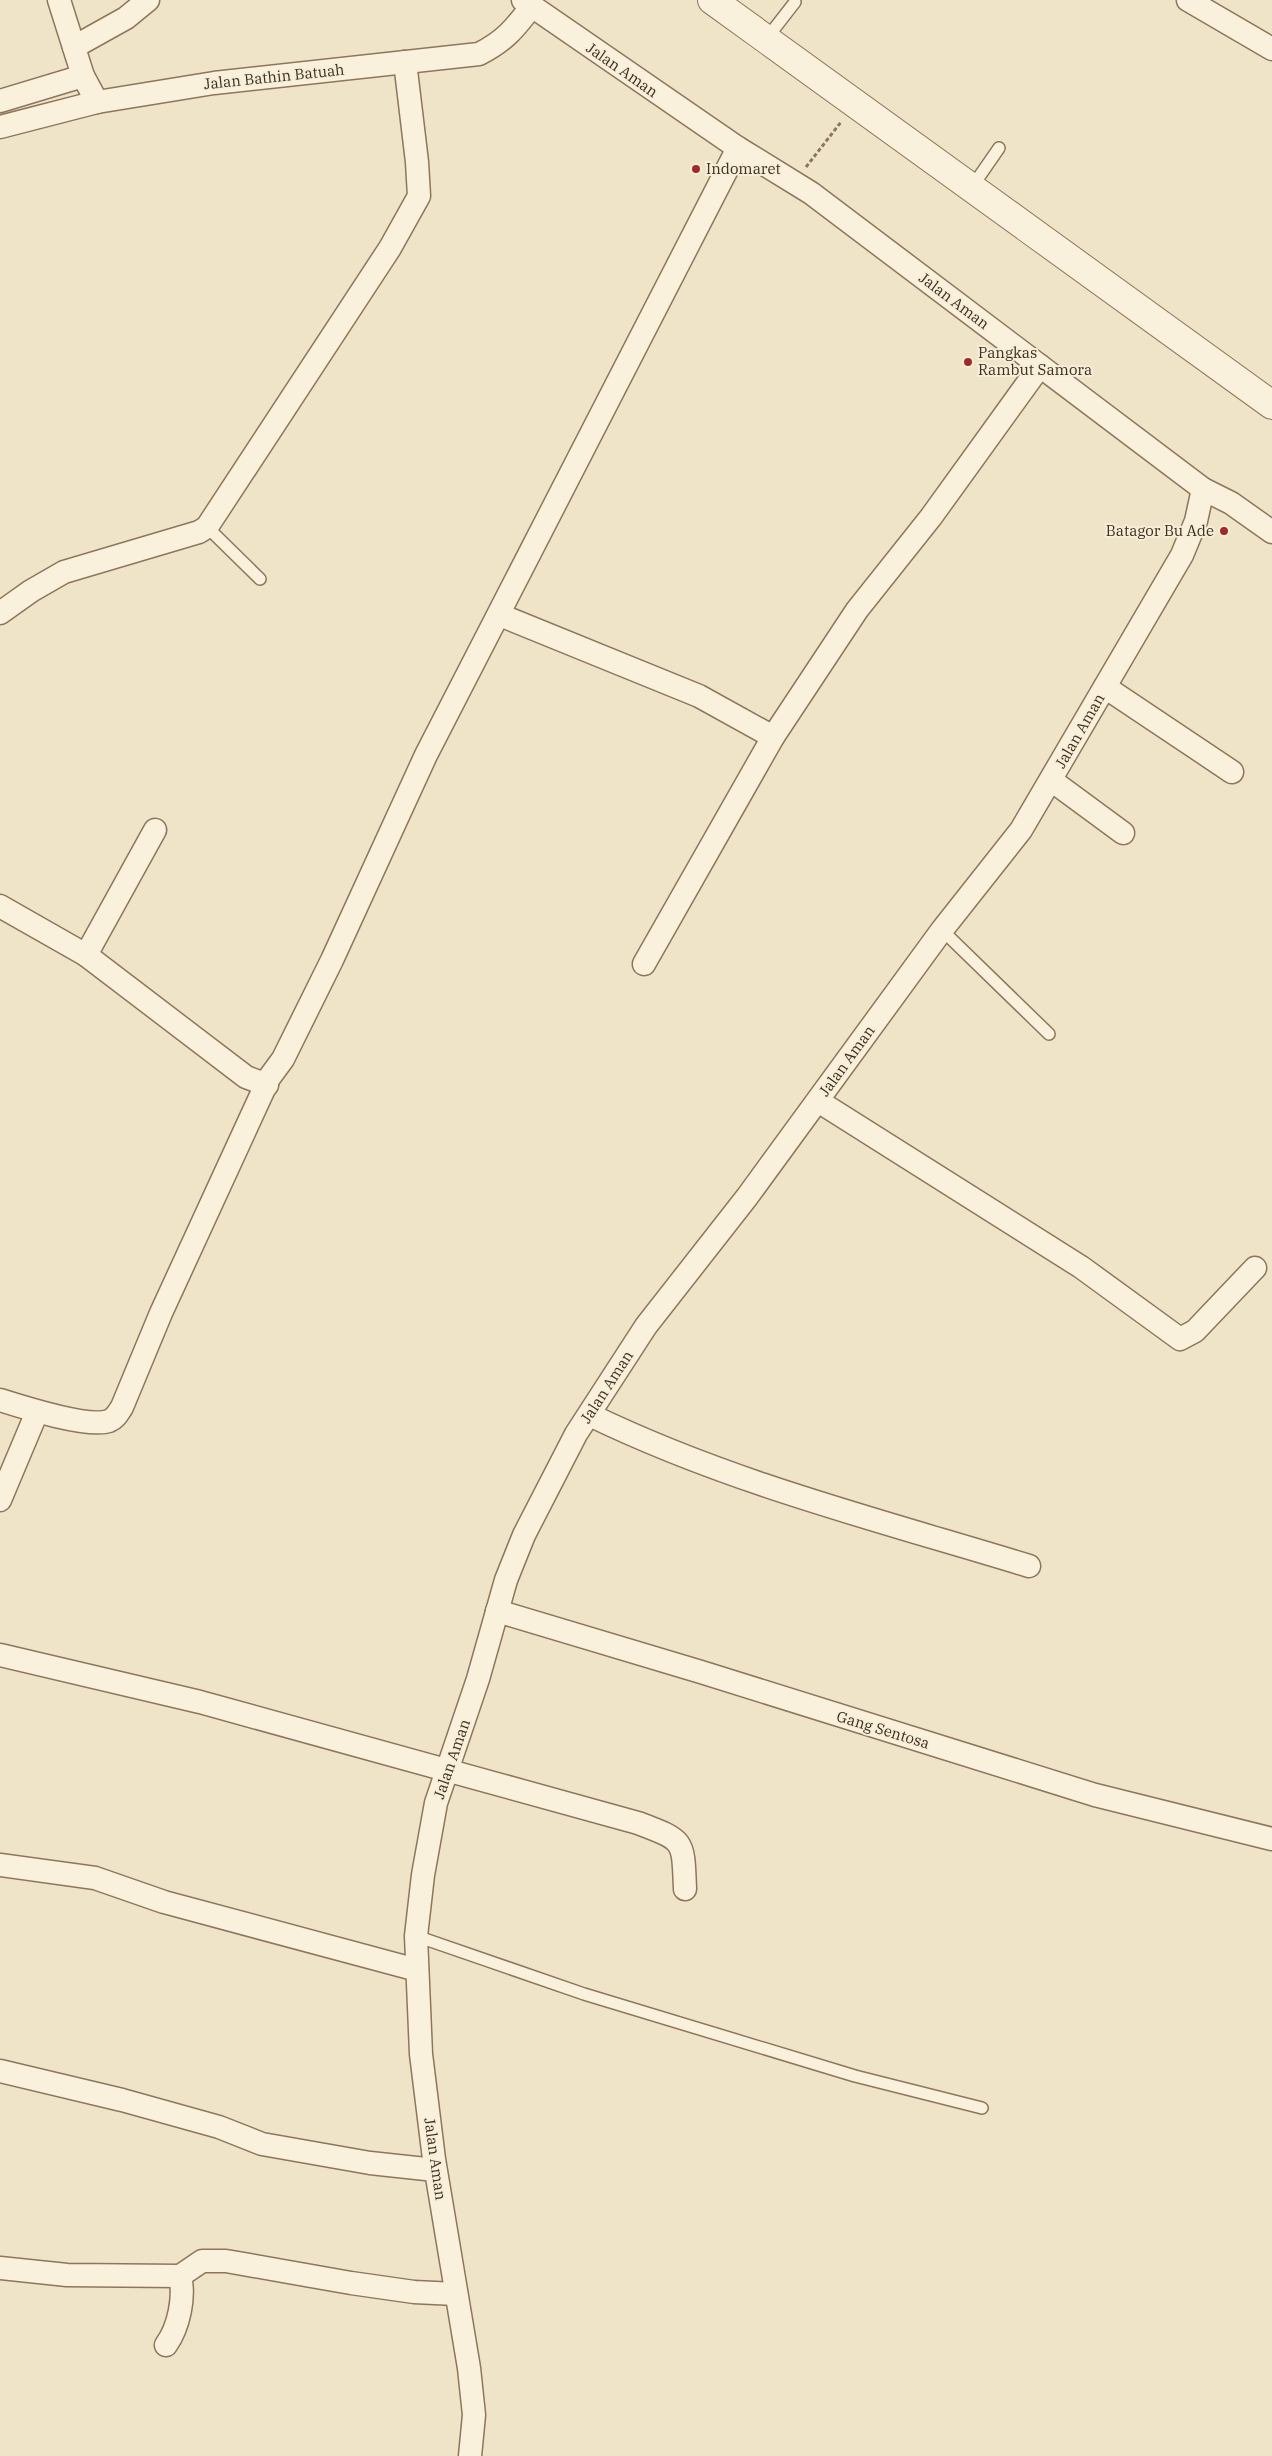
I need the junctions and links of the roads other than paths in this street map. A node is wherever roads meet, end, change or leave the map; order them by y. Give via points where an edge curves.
1 (59, 0) edge
2 (148, 0) edge
3 (712, 0) edge
4 (1188, 0) edge
5 (794, 2) dead end
6 (528, 3) edge
7 (123, 9) edge
8 (767, 38) junction
9 (74, 47) junction
10 (1272, 49) edge
11 (405, 62) junction
12 (84, 76) junction
13 (0, 102) edge
14 (97, 102) junction
15 (0, 127) edge
16 (738, 148) junction
17 (999, 148) dead end
18 (971, 188) junction
19 (1040, 366) junction
20 (1272, 405) edge
21 (1203, 489) junction
22 (207, 527) junction
23 (1272, 532) edge
24 (260, 579) dead end
25 (0, 613) edge
26 (500, 615) junction
27 (1105, 687) junction
28 (773, 736) junction
29 (1232, 772) dead end
30 (1051, 780) junction
31 (154, 830) dead end
32 (1123, 833) dead end
33 (0, 906) edge
34 (942, 930) junction
35 (86, 955) junction
36 (644, 964) dead end
37 (1049, 1034) dead end
38 (267, 1085) junction
39 (818, 1101) junction
40 (1255, 1268) dead end
41 (0, 1400) edge
42 (37, 1412) junction
43 (590, 1415) junction
44 (0, 1500) edge
45 (1029, 1566) dead end
46 (497, 1611) junction
47 (0, 1655) edge
48 (448, 1771) junction
49 (1272, 1839) edge
50 (0, 1865) edge
51 (685, 1889) dead end
52 (416, 1936) junction
53 (417, 1970) junction
54 (0, 2071) edge
55 (982, 2108) dead end
56 (435, 2170) junction
57 (0, 2268) edge
58 (180, 2276) junction
59 (456, 2294) junction
60 (166, 2345) dead end
61 (470, 2456) edge

1 - 9 street
2 - 7 street
3 - 8 street
4 - 10 street
5 - 8 lane
6 - 11 street, Jalan Bathin Batuah via 512,32 499,44 479,54
6 - 16 street, Jalan Aman
7 - 9 street
8 - 18 street
9 - 12 street
11 - 14 street, Jalan Bathin Batuah via 214,83
11 - 22 street via 419,196 390,248
12 - 13 street
12 - 14 street
14 - 15 street, Jalan Bathin Batuah
16 - 19 street, Jalan Aman via 811,194
16 - 26 street
17 - 18 lane
18 - 20 street
19 - 21 street, Jalan Aman
19 - 28 street via 931,517 857,610
21 - 23 street via 1231,503
21 - 27 street, Jalan Aman via 1196,521 1182,554
22 - 24 lane
22 - 25 street via 64,572
26 - 28 street via 699,696
26 - 38 street via 426,755 332,960
27 - 29 street
27 - 30 street, Jalan Aman
28 - 36 street
30 - 32 street
30 - 34 street, Jalan Aman via 1021,830
31 - 35 street
33 - 35 street
34 - 37 lane
34 - 39 street, Jalan Aman
35 - 38 street via 246,1077
38 - 42 street via 116,1417 104,1422
39 - 40 street via 1081,1267 1180,1340 1195,1330
39 - 43 street, Jalan Aman via 646,1326
41 - 42 street
42 - 44 street
43 - 45 street via 725,1471
43 - 46 street, Jalan Aman via 576,1434 524,1536
46 - 48 street, Jalan Aman
46 - 49 street, Gang Sentosa via 1095,1795
47 - 48 street via 200,1702
48 - 51 street via 638,1823 670,1835 681,1844 684,1853
48 - 52 street, Jalan Aman via 436,1803
50 - 53 street via 95,1878 164,1902
52 - 53 street, Jalan Aman
52 - 55 lane via 584,1994 856,2076
53 - 56 street, Jalan Aman via 421,2054
54 - 56 street via 219,2127 262,2144 370,2164
56 - 59 street, Jalan Aman
57 - 58 street via 66,2274
58 - 59 street via 202,2260 226,2260 351,2284
58 - 60 street via 182,2301
59 - 61 street, Jalan Aman via 474,2415

